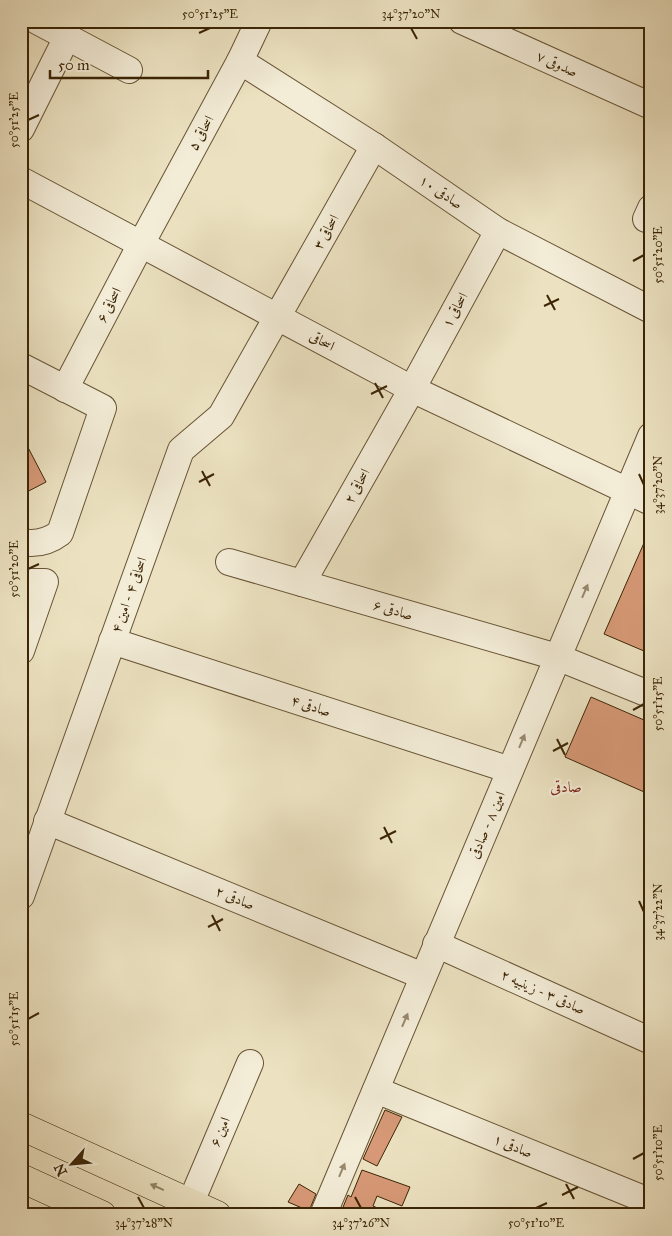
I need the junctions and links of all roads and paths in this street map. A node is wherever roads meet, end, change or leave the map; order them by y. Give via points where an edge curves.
1 (37, 21) edge
2 (259, 21) edge
3 (462, 21) edge
4 (67, 37) junction
5 (240, 61) junction
6 (129, 70) dead end
7 (651, 106) edge
8 (21, 129) edge
9 (374, 146) junction
10 (21, 180) edge
11 (498, 231) junction
12 (140, 244) junction
13 (651, 310) edge
14 (278, 318) junction
15 (21, 366) edge
16 (71, 378) junction
17 (412, 389) junction
18 (651, 436) edge
19 (627, 492) junction
20 (651, 502) edge
21 (21, 542) edge
22 (229, 562) dead end
23 (21, 582) edge
24 (302, 583) junction
25 (112, 641) junction
26 (21, 651) edge
27 (557, 657) junction
28 (651, 695) edge
29 (510, 770) junction
30 (47, 820) junction
31 (21, 896) edge
32 (436, 944) junction
33 (423, 976) junction
34 (651, 1041) edge
35 (250, 1063) dead end
36 (376, 1090) junction
37 (21, 1126) edge
38 (21, 1178) edge
39 (191, 1202) junction
40 (651, 1202) edge
41 (102, 1215) edge
42 (218, 1215) edge
43 (323, 1215) edge

1 - 4 street
2 - 5 street, اسحاقی ۵
3 - 7 street, صدوقی ۷
4 - 6 street
4 - 8 street
5 - 9 street, صادقی ۱۰
5 - 12 street, اسحاقی ۵
9 - 11 street, صادقی ۱۰
9 - 14 street, اسحاقی ۳
10 - 12 street, اسحاقی
11 - 13 street, صادقی ۱۰
11 - 17 street, اسحاقی ۱
12 - 14 street, اسحاقی
12 - 16 street, اسحاقی ۶
14 - 17 street, اسحاقی
14 - 25 street, اسحاقی ۴ - امین ۴ via 221,416 181,450
15 - 16 street
16 - 21 street via 102,408 60,533 48,541
17 - 19 street, اسحاقی
17 - 24 street, اسحاقی ۲
18 - 19 street, امین ۸ - صادقی
19 - 20 street, اسحاقی
27 -> 19 street, امین ۸ - صادقی
22 - 24 street, صادقی ۶
23 - 26 street via 45,582
24 - 27 street, صادقی ۶
25 - 29 street, صادقی ۴
25 - 30 street, اسحاقی ۴ - امین ۴
27 - 28 street, صادقی ۶
29 -> 27 street, امین ۸ - صادقی
29 - 32 street, امین ۸ - صادقی
30 - 31 street, اسحاقی ۴ - امین ۴
30 - 33 street, صادقی ۲
32 - 33 street, امین ۸ - صادقی
32 - 34 street, صادقی ۳ - زینبیه ۲
36 -> 33 street, امین ۸ - صادقی
35 - 39 street, امین ۶
36 - 40 street, صادقی ۱
43 -> 36 street, امین ۸ - صادقی
39 -> 37 main road
38 - 41 main road
39 - 42 main road

